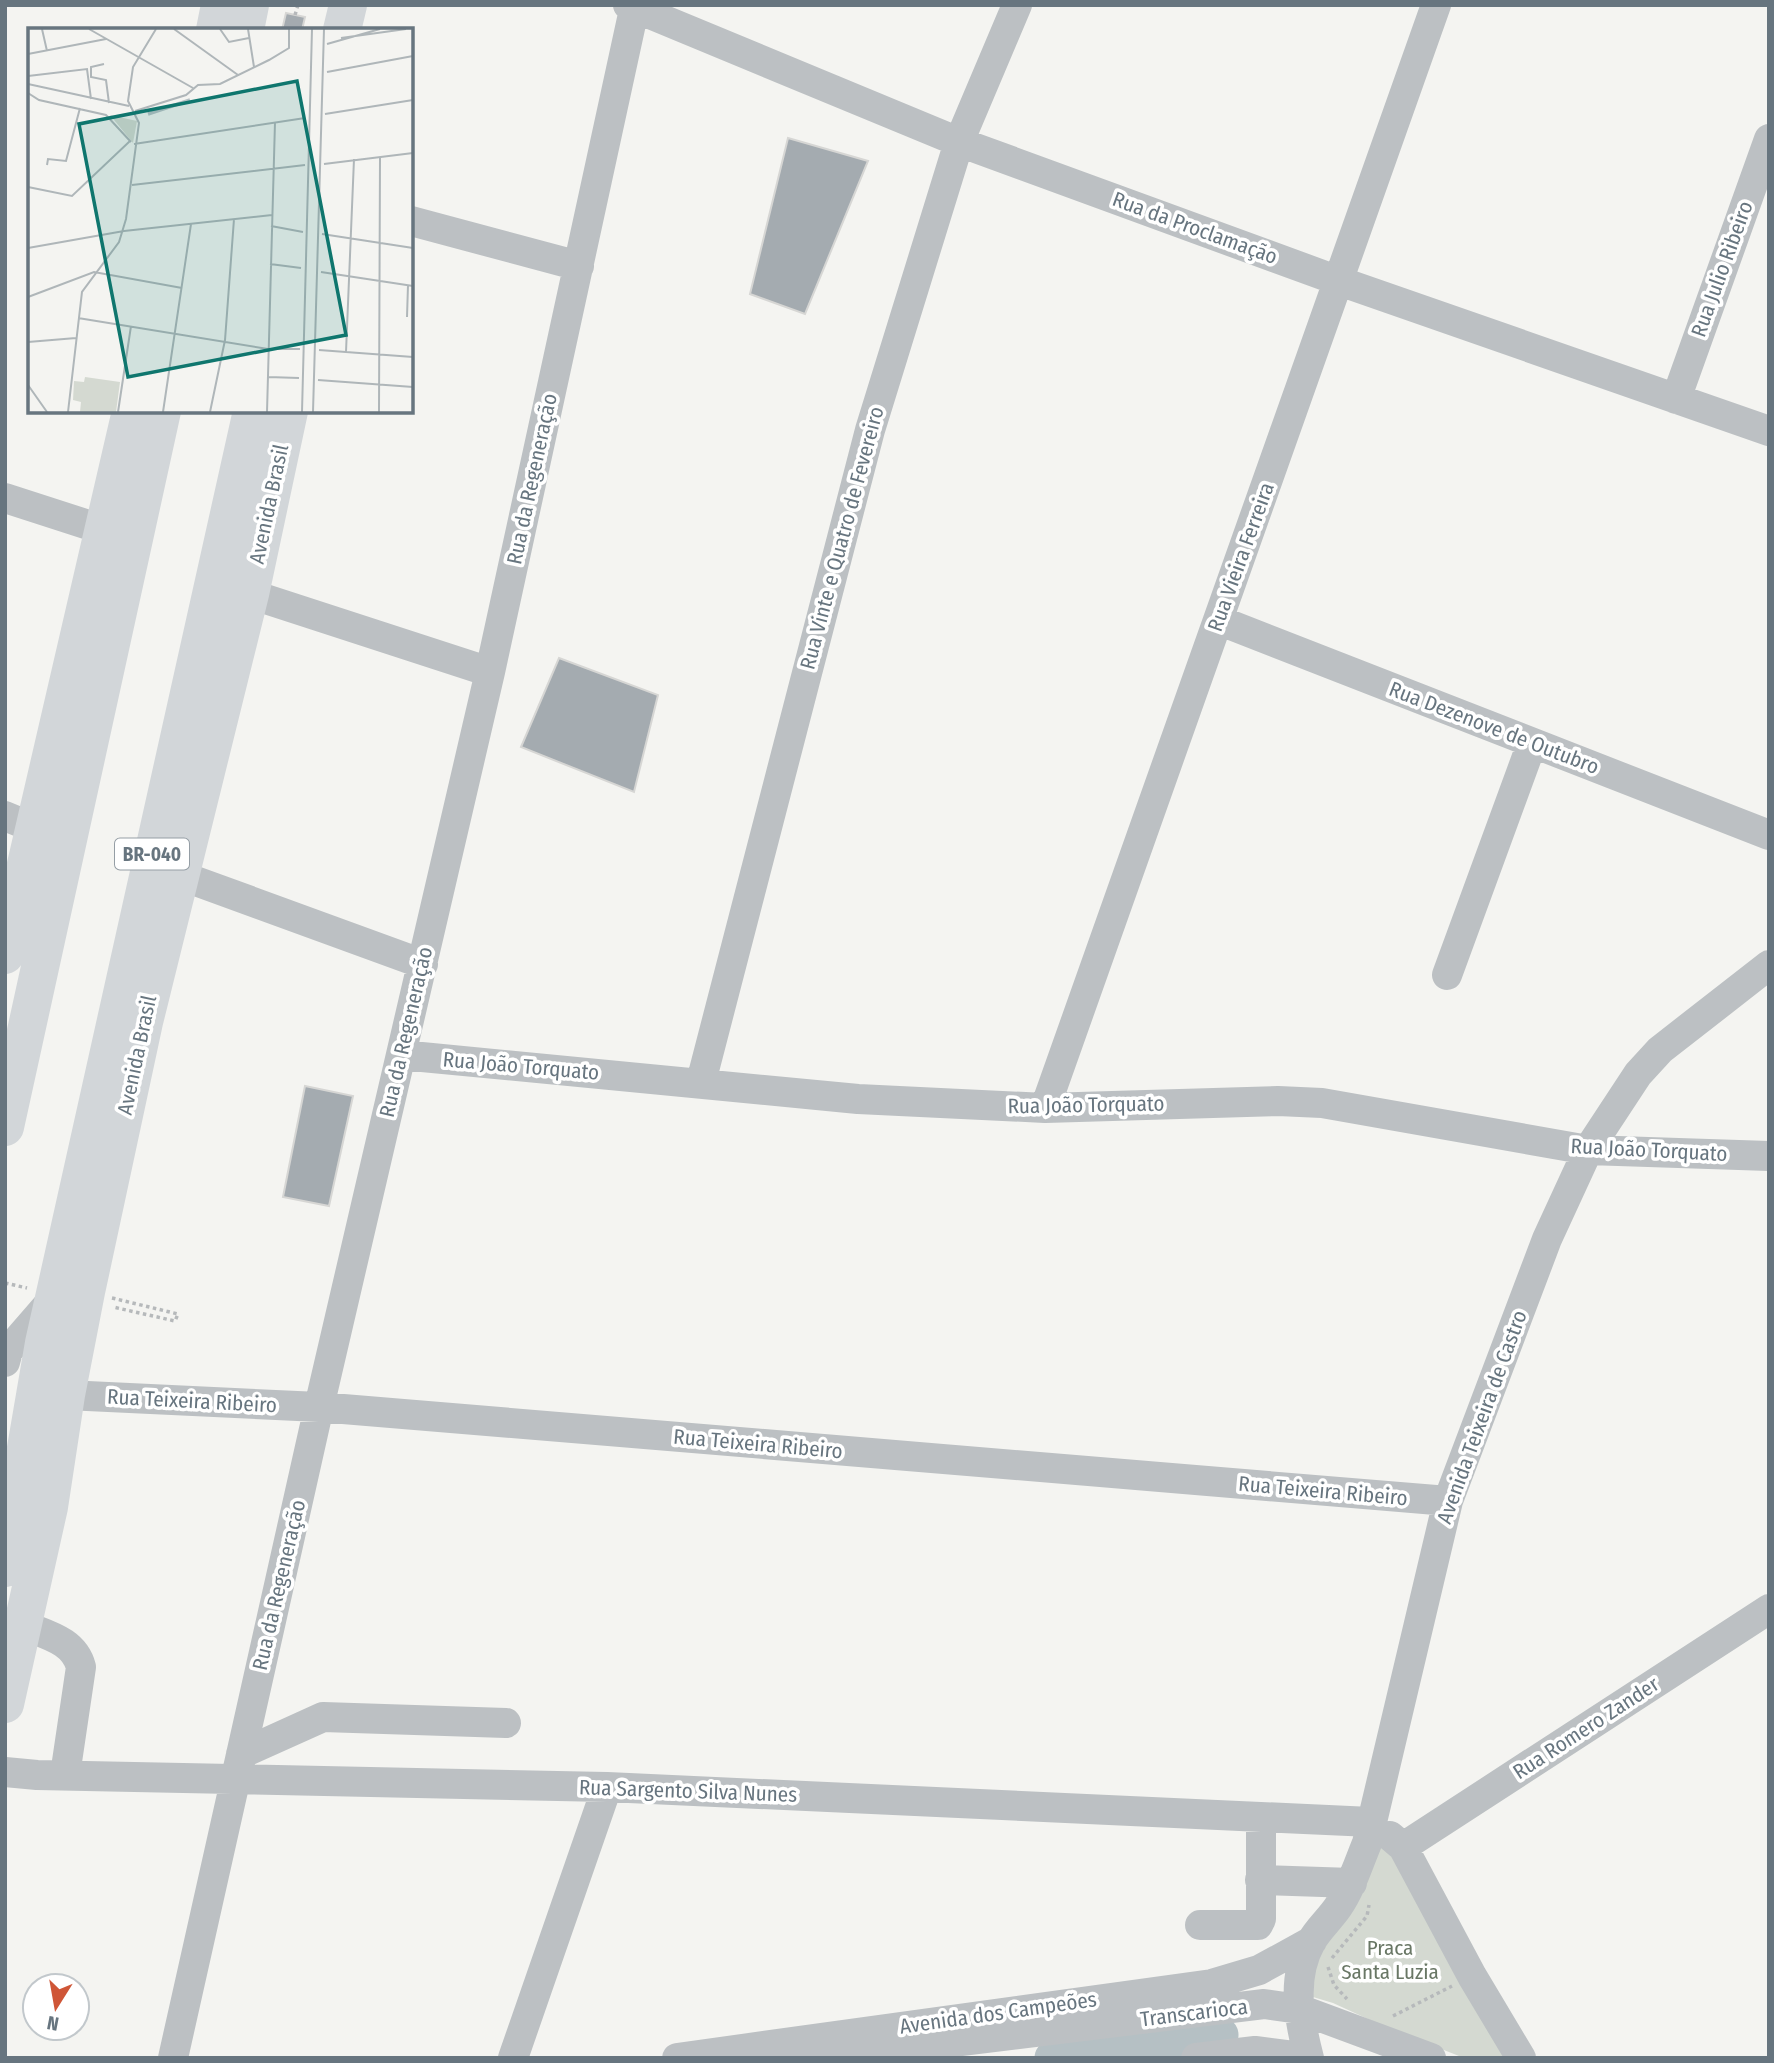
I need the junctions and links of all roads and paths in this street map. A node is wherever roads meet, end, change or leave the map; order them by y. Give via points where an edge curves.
1 (220, 5) edge
2 (250, 5) edge
3 (348, 5) edge
4 (374, 5) edge
5 (1017, 5) edge
6 (1436, 5) edge
7 (633, 6) edge
8 (215, 28) edge
9 (245, 28) edge
10 (342, 28) edge
11 (369, 28) edge
12 (1769, 139) edge
13 (959, 142) junction
14 (413, 222) edge
15 (579, 266) junction
16 (1339, 281) junction
17 (1675, 399) junction
18 (131, 413) edge
19 (162, 413) edge
20 (252, 413) edge
21 (268, 413) edge
22 (289, 413) edge
23 (1769, 431) edge
24 (5, 498) edge
25 (104, 530) junction
26 (250, 594) junction
27 (1219, 620) junction
28 (490, 672) junction
29 (1532, 743) junction
30 (75, 818) junction
31 (20, 822) edge
32 (1769, 835) edge
33 (179, 875) junction
34 (5, 955) edge
35 (423, 964) junction
36 (1769, 965) edge
37 (5, 970) edge
38 (1447, 975) dead end
39 (144, 1022) junction
40 (401, 1055) junction
41 (701, 1082) junction
42 (1045, 1108) junction
43 (5, 1127) edge
44 (1588, 1150) junction
45 (1769, 1156) edge
46 (70, 1295) junction
47 (176, 1321) dead end
48 (5, 1362) edge
49 (66, 1395) junction
50 (319, 1407) junction
51 (1448, 1502) junction
52 (5, 1568) edge
53 (1769, 1609) edge
54 (23, 1625) junction
55 (5, 1704) edge
56 (506, 1723) dead end
57 (239, 1766) junction
58 (5, 1772) edge
59 (65, 1775) junction
60 (607, 1787) junction
61 (1261, 1817) junction
62 (1371, 1822) junction
63 (1403, 1847) junction
64 (1260, 1880) junction
65 (1361, 1893) junction
66 (1200, 1925) dead end
67 (1258, 1925) junction
68 (1311, 1941) junction
69 (1276, 1961) junction
70 (1472, 1976) junction
71 (1348, 2000) dead end
72 (1299, 2009) junction
73 (1383, 2014) dead end
74 (173, 2058) edge
75 (513, 2058) edge
76 (677, 2058) edge
77 (782, 2058) edge
78 (794, 2058) edge
79 (1196, 2058) edge
80 (1309, 2058) edge
81 (1431, 2058) edge
82 (1521, 2058) edge

1 - 8 highway
2 - 9 highway
3 - 10 highway
4 - 11 highway
5 - 13 street, Rua Vinte e Quatro de Fevereiro
6 - 16 street, Rua Vieira Ferreira
7 - 13 street, Rua da Proclamação
7 - 15 street, Rua da Regeneração
12 - 17 street, Rua Julio Ribeiro
13 - 16 street, Rua da Proclamação
13 - 41 street, Rua Vinte e Quatro de Fevereiro via 870,430
14 - 15 street
15 - 28 street, Rua da Regeneração
16 - 17 street, Rua da Proclamação
16 - 27 street, Rua Vieira Ferreira
17 - 23 street, Rua da Proclamação
18 - 25 highway
19 - 30 highway
20 - 46 highway, Avenida Brasil / BR-040 via 153,846
21 - 39 highway via 150,947
22 - 26 highway, Avenida Brasil
24 - 25 street
25 - 31 highway
26 - 28 street
26 - 33 highway, Avenida Brasil
27 - 29 street, Rua Dezenove de Outubro
27 - 42 street, Rua Vieira Ferreira
28 - 35 street, Rua da Regeneração
29 - 32 street, Rua Dezenove de Outubro
29 - 38 street
30 - 37 highway
30 - 43 highway
31 - 34 highway
33 - 35 street
33 - 39 highway, Avenida Brasil
35 - 40 street, Rua da Regeneração
36 - 44 street, Avenida Teixeira de Castro via 1660,1050 1638,1074
39 - 46 highway, Avenida Brasil
40 - 41 street, Rua João Torquato
40 - 50 street, Rua da Regeneração
41 - 42 street, Rua João Torquato via 858,1099
42 - 44 street, Rua João Torquato via 1322,1103
44 - 45 street, Rua João Torquato
44 - 51 street, Avenida Teixeira de Castro via 1547,1239
46 - 47 path via 178,1314
46 - 48 street via 8,1351
46 - 49 highway, Avenida Brasil
46 - 52 highway, Avenida Brasil / BR-040 via 32,1411 23,1485
49 - 50 street, Rua Teixeira Ribeiro
49 - 54 highway, Avenida Brasil via 49,1507
50 - 51 street, Rua Teixeira Ribeiro
50 - 57 street, Rua da Regeneração
51 - 62 street, Avenida Teixeira de Castro
53 - 63 street, Rua Romero Zander
54 - 55 highway, Avenida Brasil
54 - 59 street via 68,1644 78,1656 81,1667
56 - 57 street via 323,1717
57 - 59 street, Rua Sargento Silva Nunes
57 - 60 street, Rua Sargento Silva Nunes
57 - 74 street, Rua da Regeneração
58 - 59 street, Rua Sargento Silva Nunes
60 - 61 street, Rua Sargento Silva Nunes
60 - 75 street
61 - 62 street, Rua Sargento Silva Nunes
61 - 64 street
62 - 63 street
62 - 65 street, Avenida Teixeira de Castro
63 - 70 street
64 - 65 street
64 - 67 street
65 - 68 street, Avenida Teixeira de Castro via 1338,1907
65 - 71 path via 1367,1916 1327,1965 1334,1985
66 - 67 street
67 - 69 street
68 - 69 street, Avenida dos Campeões
68 - 72 street, Avenida Teixeira de Castro via 1300,1975
69 - 76 street, Avenida dos Campeões via 1212,1984
70 - 73 path via 1392,2017
70 - 82 street
72 - 78 street, Transcarioca via 1249,2006
72 - 80 street, Avenida Teixeira de Castro
72 - 81 street, Transcarioca
77 - 78 street, Transcarioca
79 - 80 street, Transcarioca via 1255,2051

